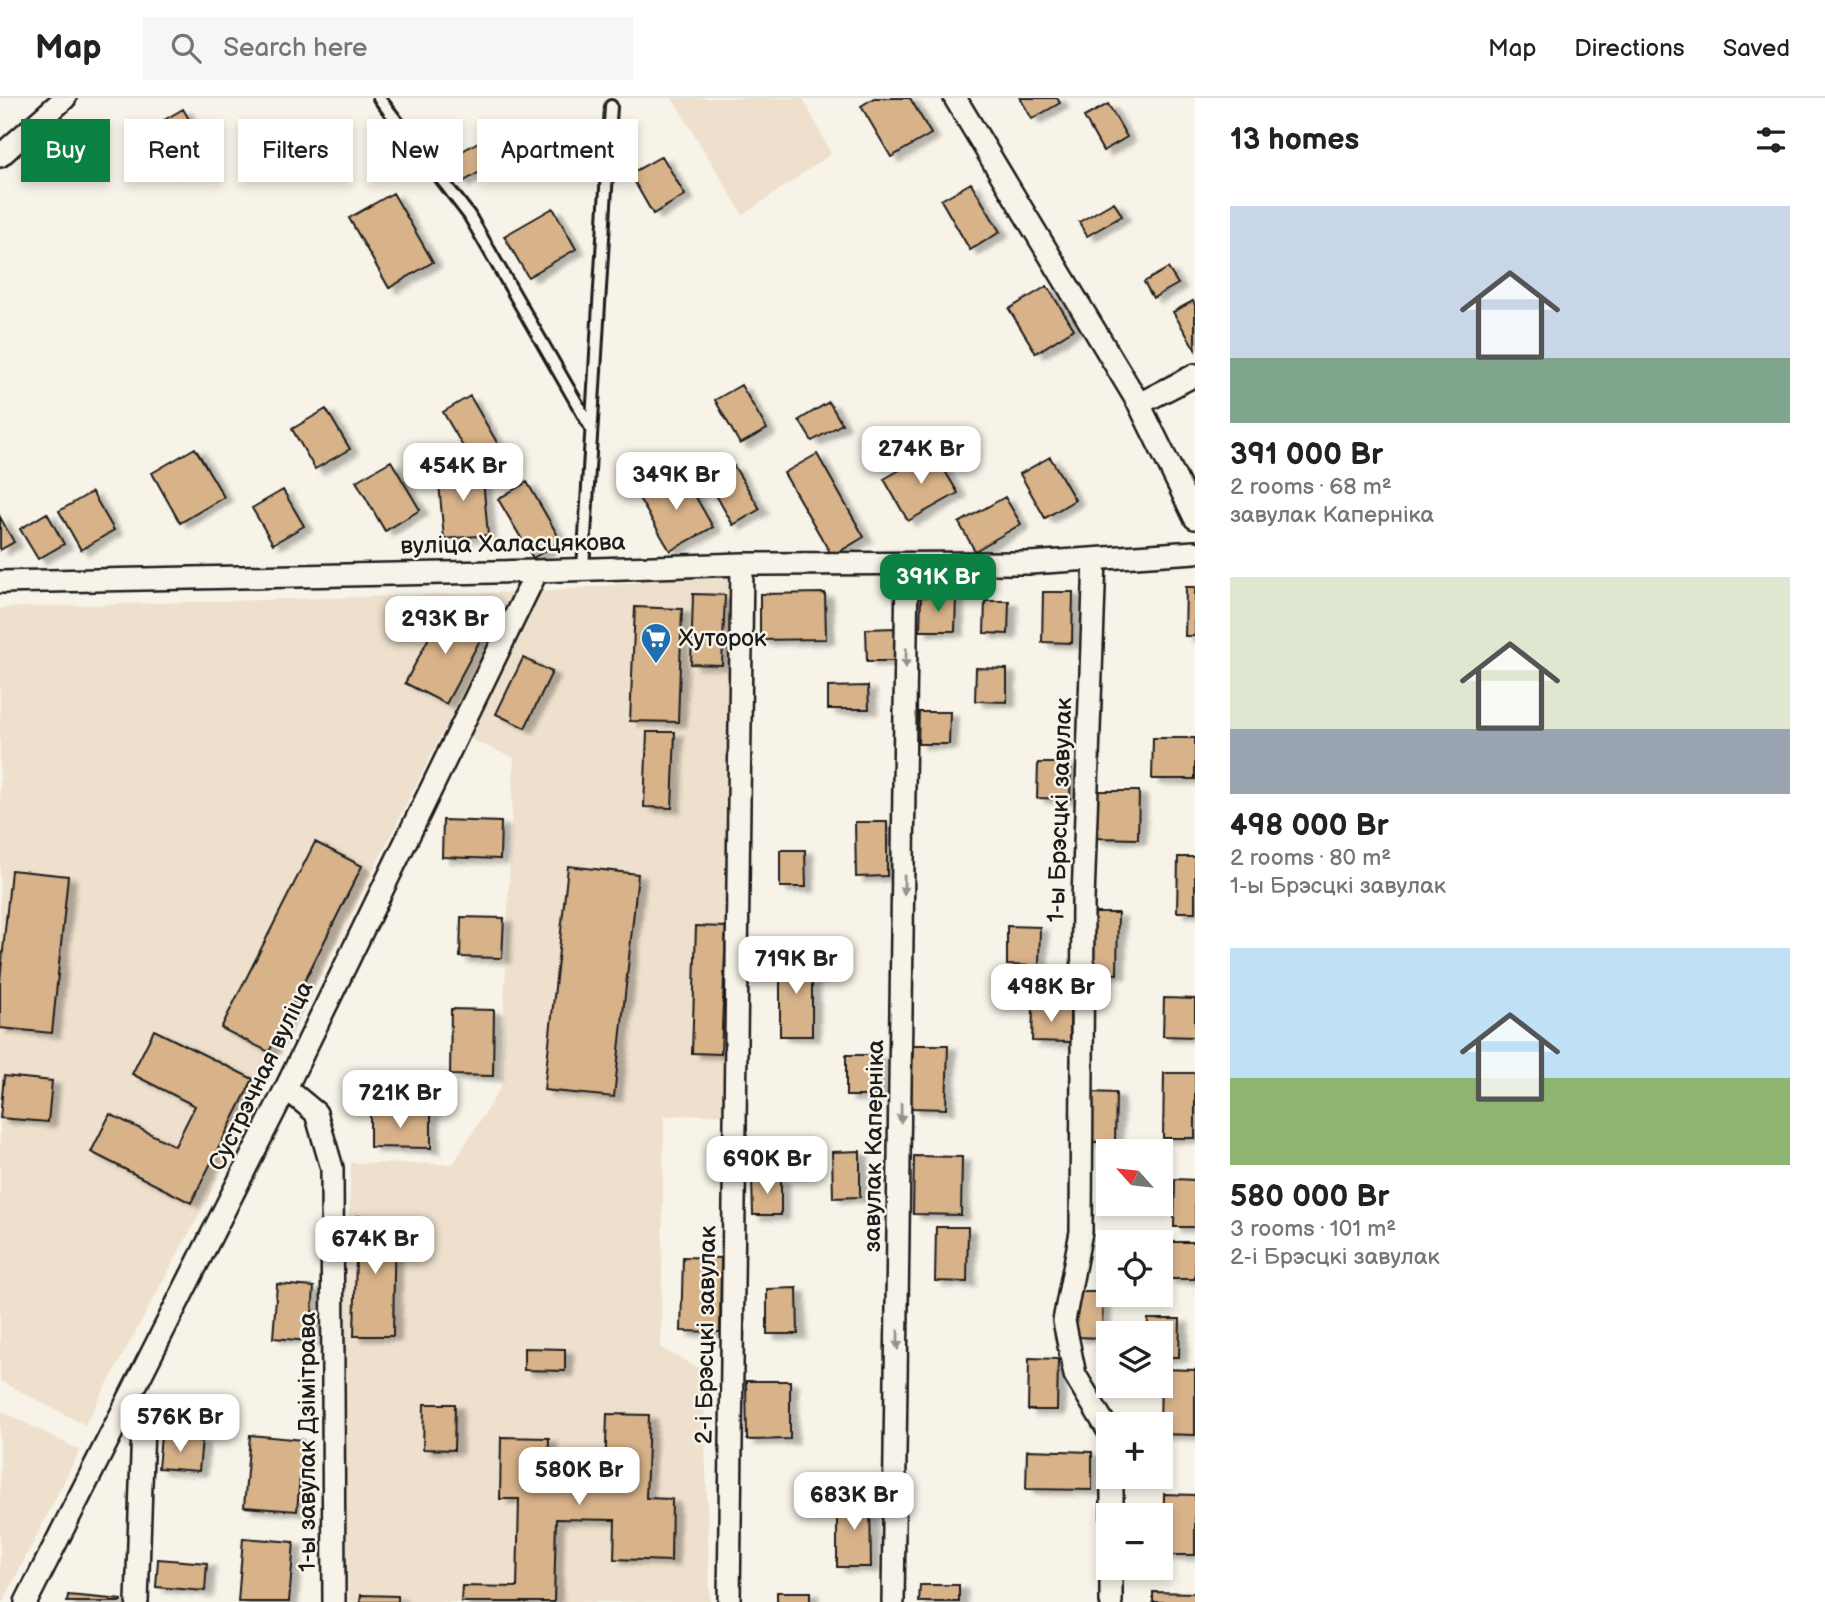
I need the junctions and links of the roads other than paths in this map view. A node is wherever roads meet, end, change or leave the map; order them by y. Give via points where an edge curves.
1 (65, 98) edge
2 (379, 98) edge
3 (955, 98) edge
4 (611, 106) dead end
5 (0, 156) edge
6 (1195, 375) edge
7 (1139, 404) junction
8 (591, 428) junction
9 (1195, 518) edge
10 (1195, 552) edge
11 (1095, 559) junction
12 (742, 564) junction
13 (908, 565) junction
14 (583, 569) junction
15 (537, 571) junction
16 (0, 582) edge
17 (286, 1088) junction
18 (128, 1402) junction
19 (1097, 1412) edge
20 (1111, 1580) edge
21 (26, 1602) edge
22 (137, 1602) edge
23 (334, 1602) edge
24 (729, 1602) edge
25 (893, 1602) edge
26 (1111, 1602) edge

1 - 5 street
2 - 8 lane via 469,215
3 - 7 street
4 - 8 lane
6 - 7 street
7 - 9 street
8 - 14 lane
10 - 11 street, вуліца Халасцякова
11 - 13 street, вуліца Халасцякова
11 - 19 street, 1-ы Брэсцкі завулак via 1083,900 1081,1232 1064,1321 1075,1375
12 - 13 street, вуліца Халасцякова
12 - 14 street, вуліца Халасцякова
12 - 24 street, 2-і Брэсцкі завулак
13 -> 25 street, завулак Каперніка
14 - 15 street, вуліца Халасцякова
15 - 16 street, вуліца Халасцякова
15 - 17 street, Сустрэчная вуліца
17 - 18 street, Сустрэчная вуліца
17 - 23 street, 1-ы завулак Дзімітрава via 316,1113 332,1168
18 - 21 street, Сустрэчная вуліца
18 - 22 street via 139,1409 143,1426
20 - 26 street

